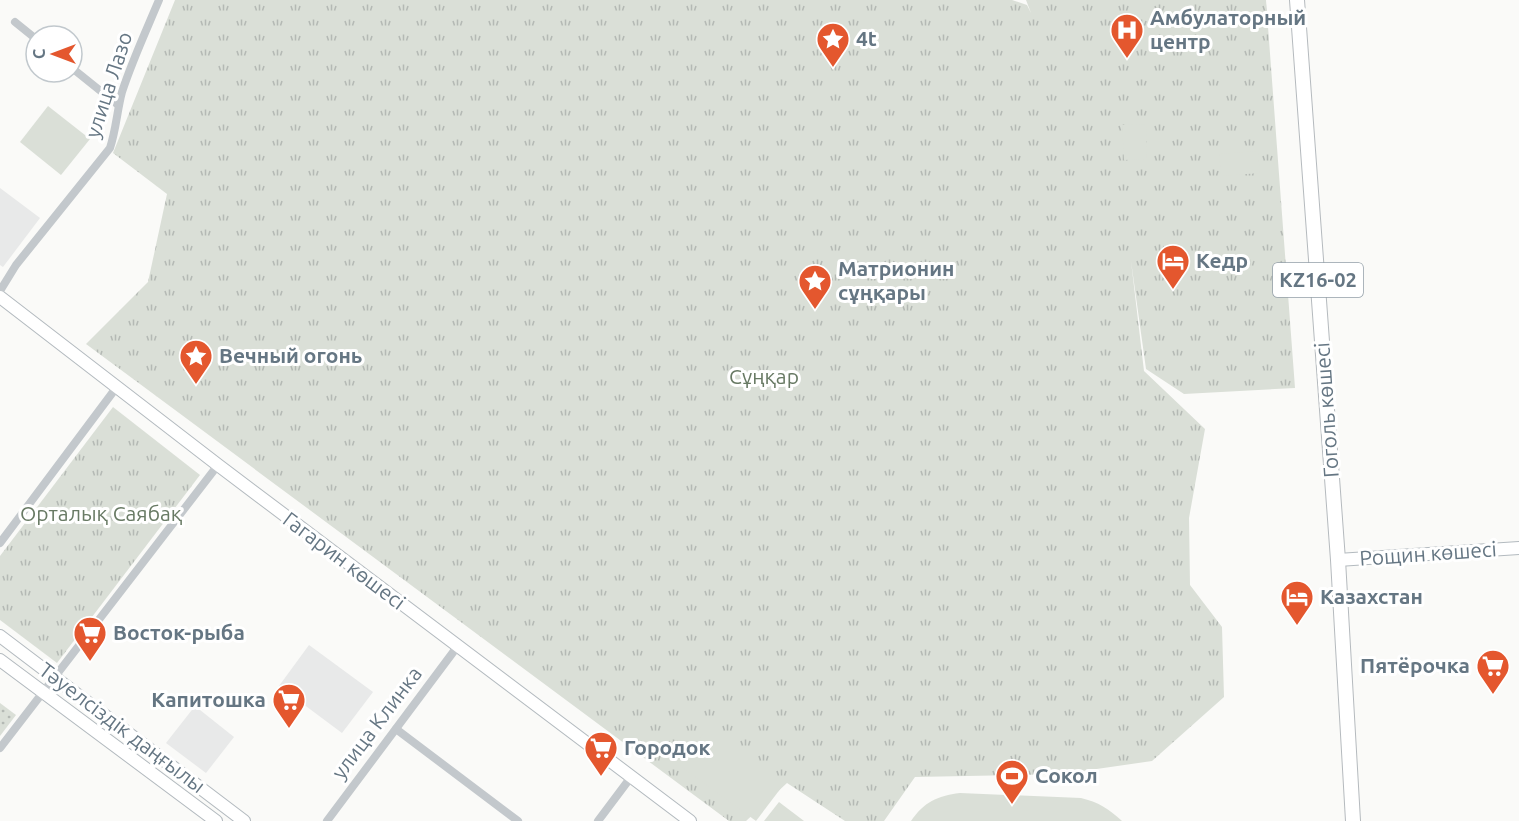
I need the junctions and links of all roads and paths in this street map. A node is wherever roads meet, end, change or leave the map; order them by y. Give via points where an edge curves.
1 (159, 0) edge
2 (1297, 0) edge
3 (15, 22) dead end
4 (24, 29) edge
5 (84, 78) edge
6 (118, 105) junction
7 (0, 291) edge
8 (0, 297) edge
9 (116, 388) junction
10 (218, 465) junction
11 (0, 543) edge
12 (1519, 548) edge
13 (1338, 560) junction
14 (0, 636) edge
15 (457, 647) junction
16 (0, 660) edge
17 (54, 676) junction
18 (43, 692) junction
19 (396, 729) junction
20 (0, 748) edge
21 (631, 777) junction
22 (216, 821) edge
23 (244, 821) edge
24 (327, 821) edge
25 (518, 821) edge
26 (598, 821) edge
27 (690, 821) edge
28 (1353, 821) edge

1 - 6 street, улица Лазо
2 - 13 main road, Гоголь көшесі / KZ16-02
3 - 4 street
5 - 6 street
6 - 7 street, улица Лазо via 110,148 16,264
8 - 9 street, Гагарин көшесі
9 - 10 street, Гагарин көшесі
9 - 11 street
10 - 15 street, Гагарин көшесі
10 - 17 street
12 - 13 street, Рощин көшесі
13 - 28 main road, Гоголь көшесі / KZ16-02
14 - 17 street, Тәуелсіздік даңғылы
15 - 19 street, улица Клинка
15 - 21 street, Гагарин көшесі
16 - 18 street, Тәуелсіздік даңғылы
17 - 18 street
17 - 23 street, Тәуелсіздік даңғылы
18 - 20 street
18 - 22 street, Тәуелсіздік даңғылы
19 - 24 street, улица Клинка
19 - 25 street
21 - 26 street
21 - 27 street, Гагарин көшесі

